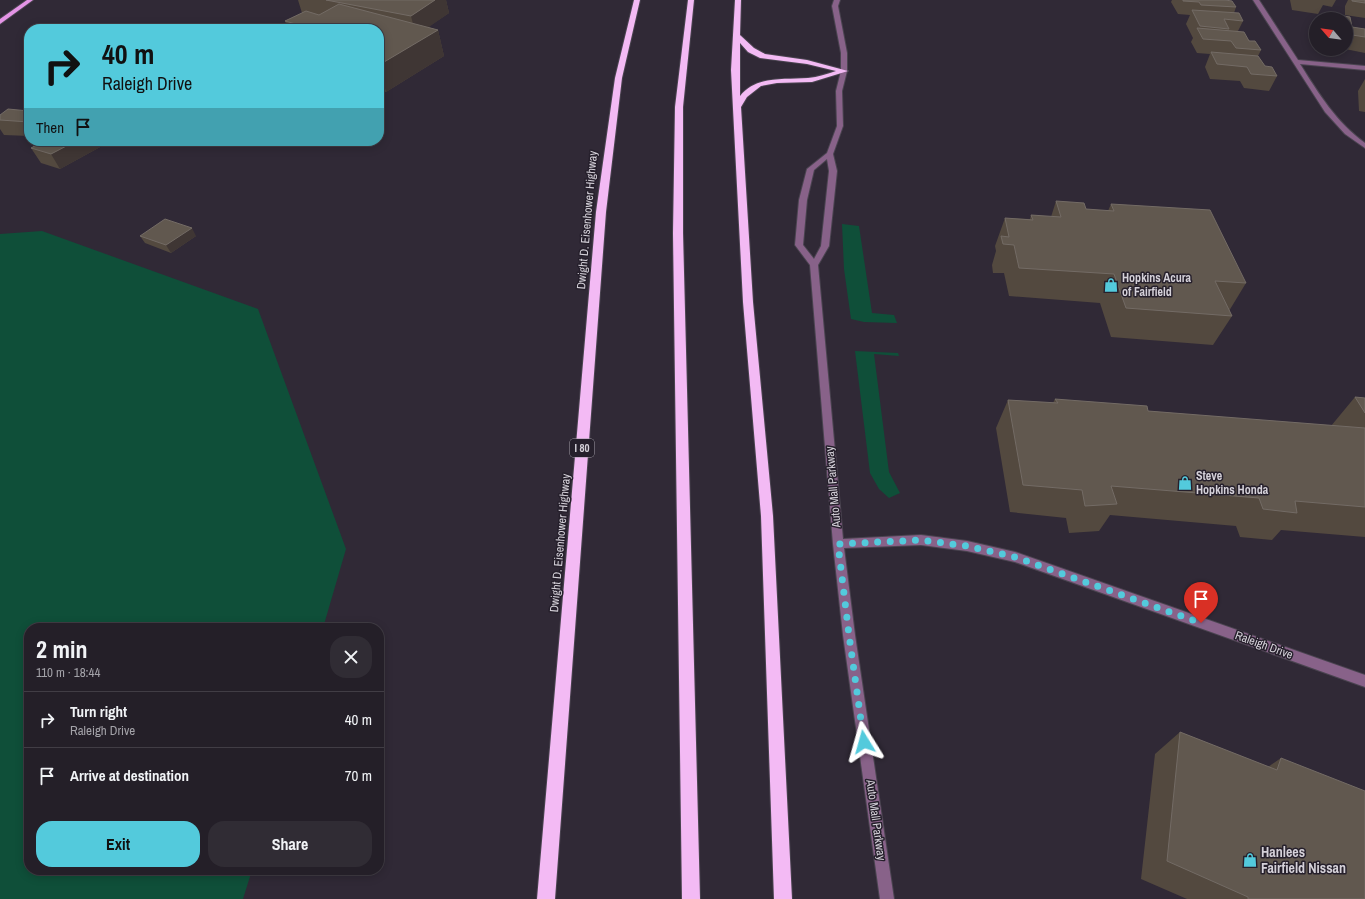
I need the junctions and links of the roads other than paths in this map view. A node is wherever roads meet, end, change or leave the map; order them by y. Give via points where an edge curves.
1 (30, 0) edge
2 (637, 0) edge
3 (691, 0) edge
4 (738, 0) edge
5 (829, 0) edge
6 (1256, 0) edge
7 (836, 3) edge
8 (0, 22) edge
9 (736, 35) junction
10 (1297, 62) junction
11 (1365, 68) edge
12 (844, 71) junction
13 (737, 108) junction
14 (1365, 146) edge
15 (830, 154) junction
16 (814, 265) junction
17 (838, 544) junction
18 (1365, 681) edge
19 (546, 899) edge
20 (691, 899) edge
21 (783, 899) edge
22 (887, 899) edge

1 - 8 main road
2 - 19 highway, Dwight D. Eisenhower Highway / I 80 via 614,98 600,212
3 - 20 highway via 679,107 678,233
4 - 9 highway
5 - 7 street
6 - 10 street
7 - 12 street via 844,53
9 - 12 highway via 750,50 763,56 807,62
9 - 13 highway
10 - 11 street
10 - 14 street via 1328,111 1347,133
12 - 13 highway via 809,80 776,80 758,84 743,94
12 - 15 street via 839,92 840,126
13 - 21 highway via 748,302 767,516
15 - 16 street via 833,171 825,246
15 - 16 street via 812,169 803,200 798,245
16 - 17 street, Auto Mall Parkway
17 - 18 street, Raleigh Drive via 921,540 967,546 1015,557
17 - 22 street, Auto Mall Parkway

